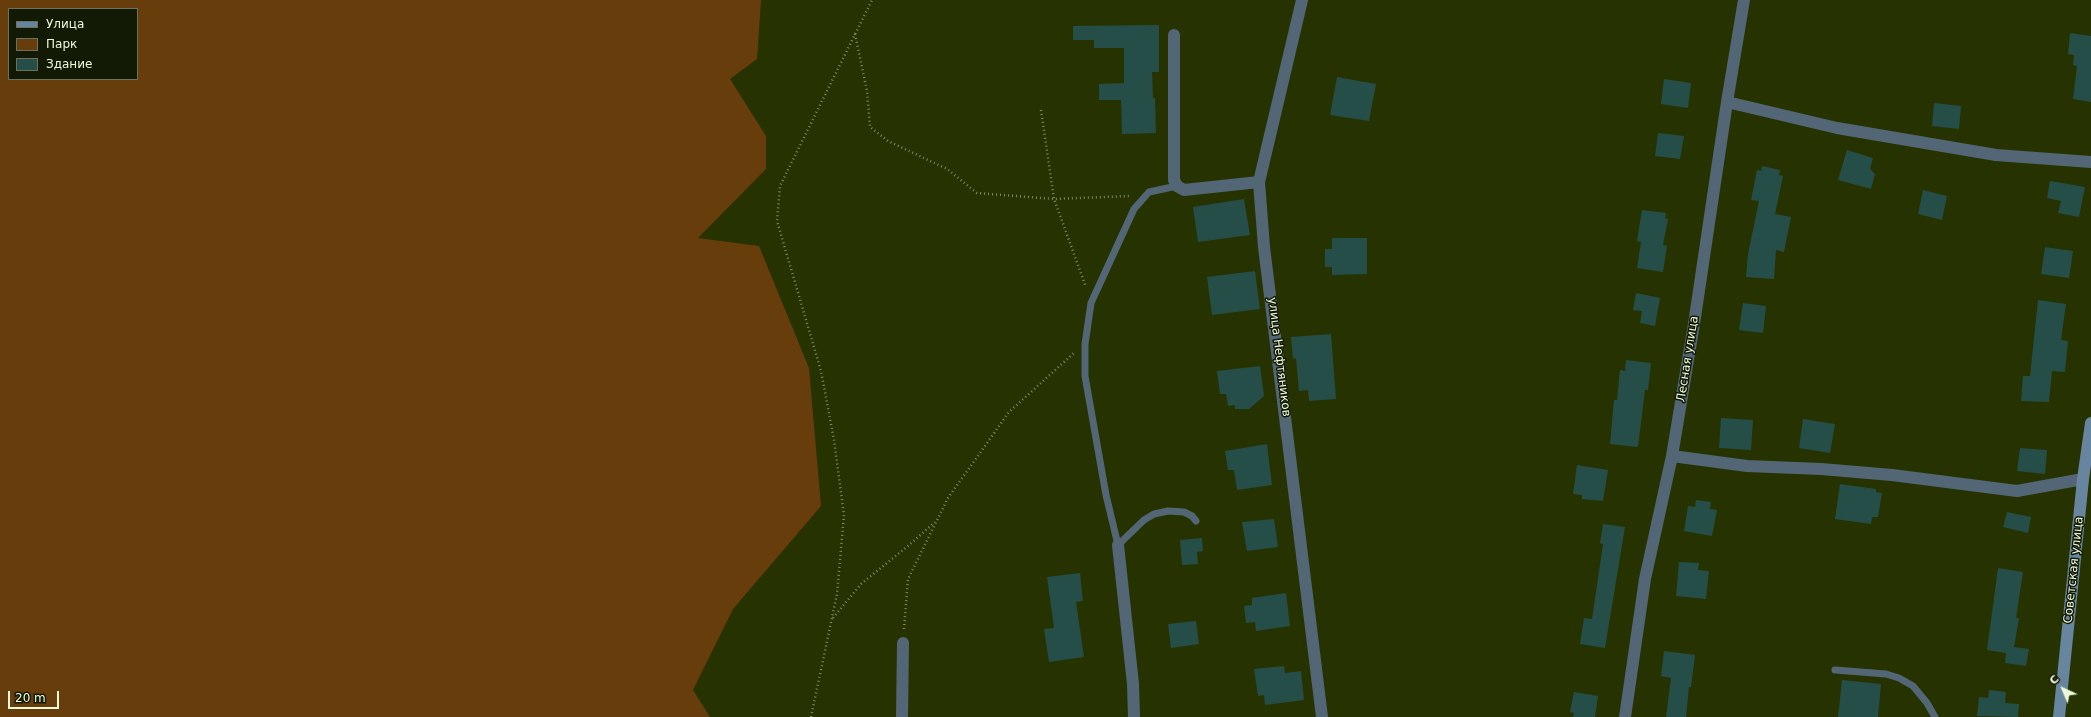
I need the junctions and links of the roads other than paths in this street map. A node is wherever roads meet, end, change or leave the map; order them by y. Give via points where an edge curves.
1 (1302, 0) edge
2 (1744, 0) edge
3 (1174, 36) dead end
4 (1726, 102) junction
5 (2091, 162) edge
6 (1259, 182) junction
7 (1177, 186) junction
8 (2091, 423) edge
9 (1672, 456) junction
10 (2083, 479) junction
11 (1196, 521) dead end
12 (1118, 545) junction
13 (903, 643) road end
14 (1835, 670) dead end
15 (902, 717) edge
16 (1134, 717) edge
17 (1322, 717) edge
18 (1625, 717) edge
19 (1935, 717) edge
20 (2059, 717) edge

1 - 6 street, улица Нефтяников
2 - 4 street, Лесная улица
3 - 7 street via 1174,180
4 - 5 street via 1837,128 1981,153
4 - 9 street, Лесная улица
6 - 7 street via 1184,190
6 - 17 street, улица Нефтяников via 1264,247
7 - 12 lane via 1149,192 1134,209 1091,303 1085,344 1085,376 1106,495
8 - 10 street, Советская улица
9 - 10 street via 1747,466 1892,475 2017,491
9 - 18 street, Лесная улица via 1645,579
10 - 20 street, Советская улица
11 - 12 lane via 1184,512 1168,511 1154,514
12 - 16 street via 1133,684
13 - 15 street
14 - 19 lane via 1886,674 1899,678 1913,686

